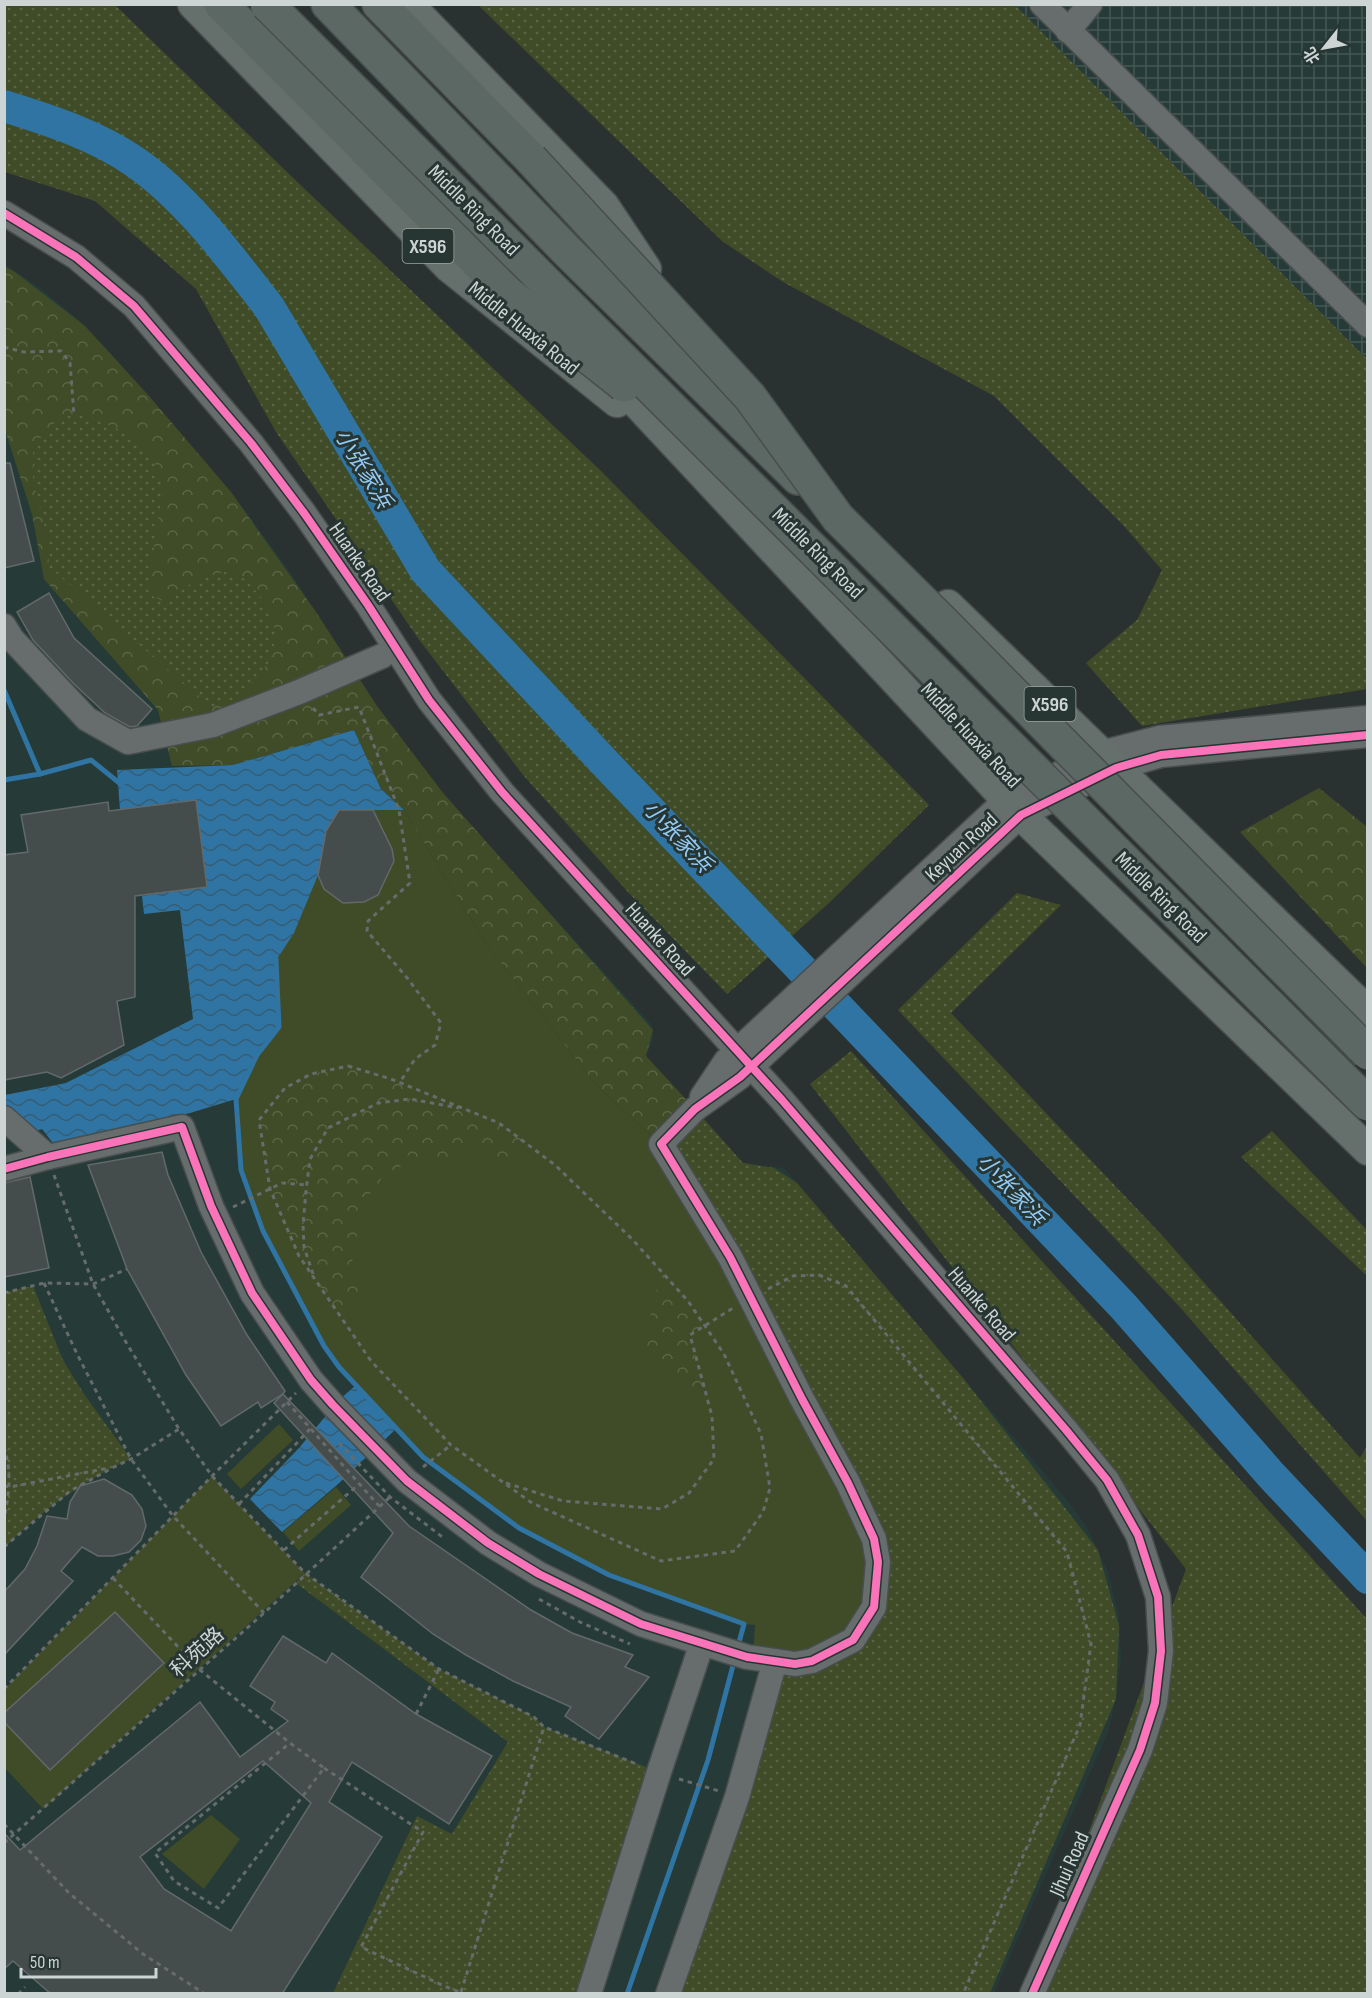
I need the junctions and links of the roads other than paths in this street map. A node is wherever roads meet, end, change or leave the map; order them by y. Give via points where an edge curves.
1 (193, 4) edge
2 (222, 4) edge
3 (248, 4) edge
4 (267, 4) edge
5 (328, 4) edge
6 (345, 4) edge
7 (379, 4) edge
8 (408, 4) edge
9 (1042, 4) edge
10 (1090, 4) edge
11 (1068, 31) junction
12 (4, 213) edge
13 (4, 231) edge
14 (1368, 326) edge
15 (730, 397) junction
16 (689, 460) junction
17 (746, 481) junction
18 (838, 518) junction
19 (8, 633) edge
20 (382, 656) junction
21 (1368, 718) edge
22 (1368, 735) edge
23 (1109, 760) junction
24 (1014, 808) junction
25 (1368, 1012) edge
26 (1368, 1053) edge
27 (739, 1064) junction
28 (1368, 1104) edge
29 (12, 1125) edge
30 (1368, 1149) edge
31 (48, 1157) junction
32 (4, 1169) edge
33 (713, 1647) junction
34 (775, 1661) junction
35 (1132, 1747) junction
36 (589, 1994) edge
37 (668, 1994) edge
38 (1015, 1994) edge
39 (1032, 1994) edge

1 - 16 main road, Middle Huaxia Road / X596 via 449,267
2 - 17 highway, bridge via 510,295
3 - 16 main road, Middle Huaxia Road / X596 via 501,256
4 - 17 highway, Middle Ring Road, bridge
5 - 18 highway, Middle Ring Road, bridge via 566,250
6 - 15 main road, X596
7 - 18 highway, bridge via 531,159 750,397
8 - 15 main road, X596 via 604,206
9 - 11 street
10 - 11 street
11 - 14 street
12 - 27 street, Huanke Road via 76,257 134,306 251,443 369,605 429,700 502,792
13 - 20 street, Huanke Road via 67,270 130,326 246,462
15 - 23 main road, X596
16 - 24 main road, Middle Huaxia Road / X596
17 - 28 highway, Middle Ring Road, bridge
18 - 26 highway, Middle Ring Road, bridge
19 - 20 street via 87,719 128,742 213,725
20 - 27 street, Huanke Road via 416,709 490,803
21 - 23 street, Keyuan Road via 1159,738
22 - 23 street, Keyuan Road
23 - 24 street, Keyuan Road
23 - 25 main road, X596
24 - 27 street, Keyuan Road
24 - 30 main road, Middle Huaxia Road / X596
27 - 34 street, Keyuan Road via 661,1144 730,1257 848,1483 874,1539 878,1562 874,1606 853,1640 812,1660 795,1664
27 - 35 street, Huanke Road via 1093,1489 1123,1542 1142,1600 1145,1650
29 - 31 street
31 - 32 street
31 - 33 street via 182,1127 210,1206 252,1293 311,1380 380,1453 415,1474 488,1543 539,1574 641,1624
33 - 34 street
33 - 36 street via 659,1772
34 - 37 street via 737,1797
35 - 38 street, Jihui Road
35 - 39 street, Jihui Road

